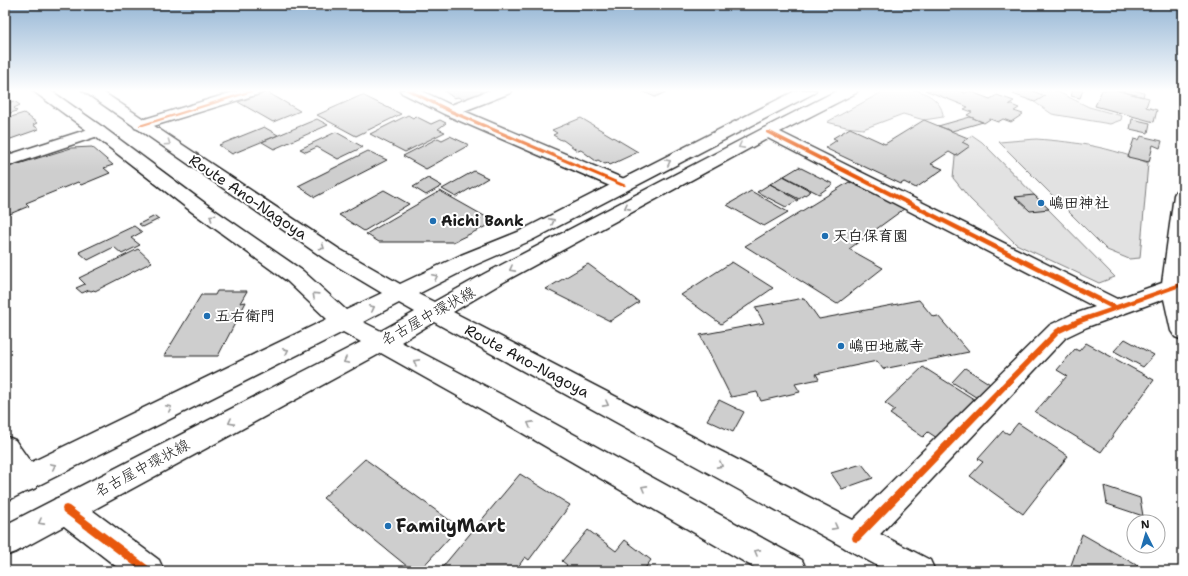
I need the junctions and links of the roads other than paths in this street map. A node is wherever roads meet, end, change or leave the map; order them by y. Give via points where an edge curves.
1 (78, 117) edge
2 (129, 117) edge
3 (168, 117) edge
4 (464, 117) edge
5 (756, 117) edge
6 (798, 117) edge
7 (141, 125) junction
8 (98, 131) junction
9 (768, 132) junction
10 (5, 162) edge
11 (623, 185) junction
12 (1183, 195) edge
13 (1178, 285) edge
14 (400, 294) junction
15 (1116, 308) junction
16 (436, 312) junction
17 (344, 322) junction
18 (1183, 331) edge
19 (380, 343) junction
20 (5, 448) edge
21 (16, 484) edge
22 (66, 509) junction
23 (856, 538) junction
24 (5, 541) edge
25 (148, 571) edge
26 (791, 571) edge
27 (919, 571) edge

1 - 8 main road
2 - 7 main road, Route Ano-Nagoya
3 - 7 main road
4 - 11 main road
11 -> 5 main road, 名古屋中環状線
6 - 9 main road, 名古屋中環状線
7 -> 14 main road, Route Ano-Nagoya via 332,254
8 - 10 main road
17 -> 8 main road via 295,276 199,208
9 - 15 main road
9 -> 16 main road, 名古屋中環状線 via 492,279
14 -> 11 main road, 名古屋中環状線 via 468,260 525,236
12 - 13 main road
13 - 15 main road
13 - 18 main road
14 - 16 main road, Route Ano-Nagoya
17 -> 14 main road, 名古屋中環状線
15 - 23 main road via 1058,331
16 - 19 main road, 名古屋中環状線
16 -> 23 main road, Route Ano-Nagoya
17 - 19 main road
21 -> 17 main road, 名古屋中環状線
19 -> 22 main road, 名古屋中環状線
26 -> 19 main road via 497,405
20 - 21 main road
22 -> 24 main road, 名古屋中環状線
22 - 25 main road
23 - 27 main road, Route Ano-Nagoya

